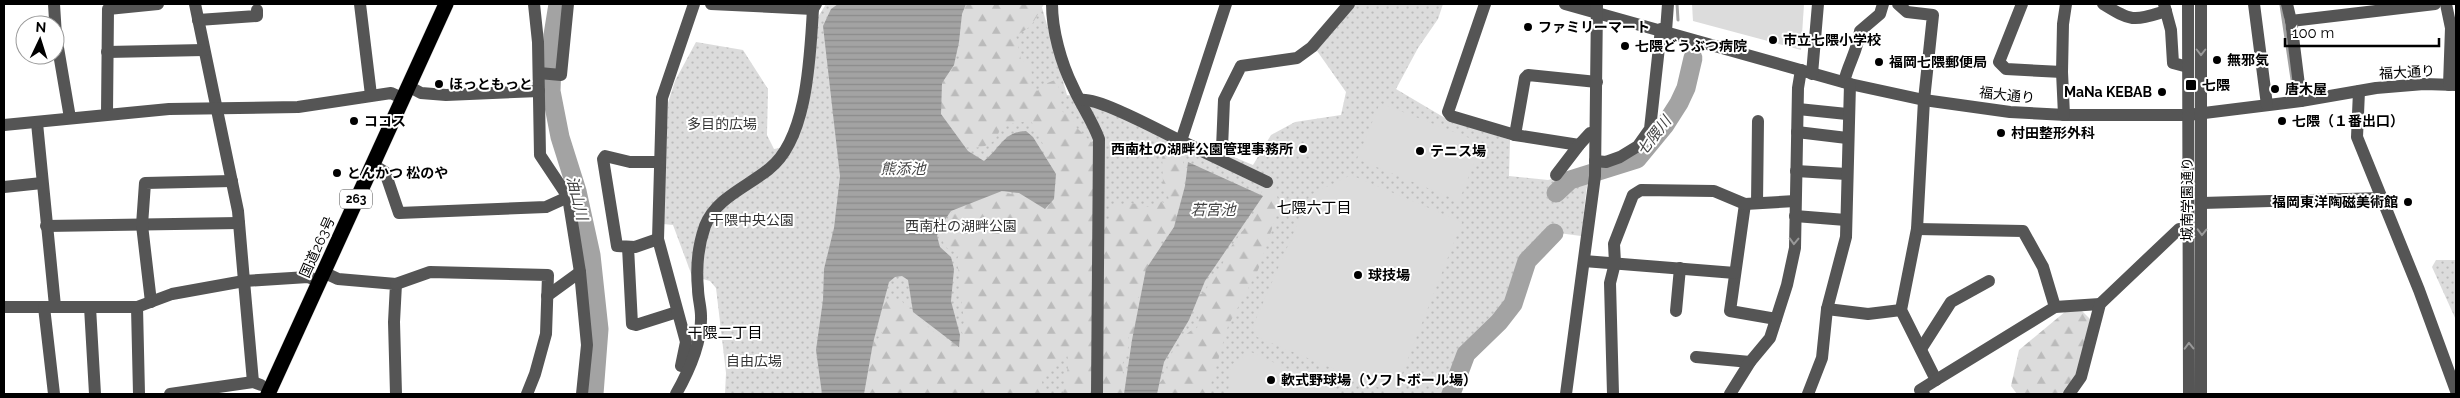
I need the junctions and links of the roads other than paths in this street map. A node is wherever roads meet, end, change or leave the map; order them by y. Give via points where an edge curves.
1 (54, 4) edge
2 (158, 4) edge
3 (195, 4) edge
4 (360, 4) edge
5 (446, 4) edge
6 (534, 4) edge
7 (568, 4) edge
8 (694, 4) edge
9 (712, 4) edge
10 (1052, 4) edge
11 (1226, 4) edge
12 (1349, 4) edge
13 (1485, 4) edge
14 (1566, 4) edge
15 (1668, 4) edge
16 (1818, 4) edge
17 (1883, 4) edge
18 (1898, 4) edge
19 (2022, 4) edge
20 (2066, 4) edge
21 (2102, 4) edge
22 (2188, 4) edge
23 (2200, 4) edge
24 (2254, 4) edge
25 (2288, 4) edge
26 (2435, 4) edge
27 (2446, 4) edge
28 (814, 6) edge
29 (2165, 7) edge
30 (1597, 8) edge
31 (256, 10) dead end
32 (198, 20) junction
33 (2291, 22) junction
34 (1663, 30) junction
35 (204, 50) junction
36 (107, 52) junction
37 (2188, 67) junction
38 (1807, 72) junction
39 (2062, 72) junction
40 (539, 73) junction
41 (1596, 82) junction
42 (1847, 83) junction
43 (2453, 85) edge
44 (2359, 90) junction
45 (539, 91) junction
46 (405, 92) junction
47 (371, 95) junction
48 (1080, 100) junction
49 (1924, 100) junction
50 (2301, 101) junction
51 (2266, 105) junction
52 (218, 109) junction
53 (1798, 110) junction
54 (107, 113) junction
55 (1848, 114) junction
56 (2194, 114) junction
57 (2064, 115) junction
58 (70, 118) junction
59 (1758, 121) dead end
60 (36, 123) junction
61 (4, 125) edge
62 (1797, 132) junction
63 (1595, 135) junction
64 (1514, 136) junction
65 (1847, 138) junction
66 (1182, 141) junction
67 (1579, 145) junction
68 (1222, 148) dead end
69 (660, 162) junction
70 (372, 164) junction
71 (1595, 167) junction
72 (1796, 171) junction
73 (1847, 174) junction
74 (1556, 175) dead end
75 (232, 181) junction
76 (1267, 182) dead end
77 (42, 183) junction
78 (4, 188) edge
79 (568, 197) junction
80 (2382, 198) junction
81 (1795, 201) junction
82 (1751, 203) junction
83 (2202, 203) junction
84 (1795, 216) junction
85 (1846, 220) junction
86 (239, 223) junction
87 (142, 225) junction
88 (46, 226) junction
89 (1918, 229) junction
90 (2188, 229) junction
91 (658, 239) junction
92 (628, 247) junction
93 (1584, 261) junction
94 (1615, 263) junction
95 (1680, 268) junction
96 (580, 272) junction
97 (1736, 273) junction
98 (321, 276) junction
99 (1988, 281) dead end
100 (244, 282) junction
101 (396, 284) junction
102 (547, 296) junction
103 (151, 302) junction
104 (2100, 304) junction
105 (4, 307) edge
106 (49, 307) junction
107 (90, 307) junction
108 (136, 307) junction
109 (2055, 307) junction
110 (1827, 309) junction
111 (1901, 310) junction
112 (1676, 311) dead end
113 (677, 312) junction
114 (1776, 319) junction
115 (1831, 336) dead end
116 (1921, 349) junction
117 (1696, 357) dead end
118 (1750, 362) junction
119 (1936, 380) junction
120 (253, 382) junction
121 (269, 391) edge
122 (2456, 391) edge
123 (54, 394) edge
124 (95, 394) edge
125 (139, 394) edge
126 (170, 394) edge
127 (396, 394) edge
128 (526, 394) edge
129 (582, 394) edge
130 (675, 394) edge
131 (1097, 394) edge
132 (1566, 394) edge
133 (1613, 394) edge
134 (1734, 394) edge
135 (1808, 394) edge
136 (1815, 394) edge
137 (1924, 394) edge
138 (2069, 394) edge
139 (2190, 394) edge
140 (2201, 394) edge

1 - 58 street
2 - 36 street via 108,9
3 - 32 street
4 - 47 street
5 - 46 highway, 国道263号 / 263
6 - 40 street
7 - 40 street via 561,75
8 - 69 street via 662,98
9 - 28 street
10 - 48 street via 1066,69
11 - 66 street
12 - 68 street via 1312,47 1296,58 1241,66 1224,100
13 - 64 street via 1448,112 1450,116
14 - 30 street, 福大通り
15 - 34 street
16 - 38 street
17 - 42 street via 1880,14 1860,31 1859,42 1848,65
18 - 49 street via 1908,12 1933,15
19 - 39 street via 1999,62 2006,69
20 - 39 street
21 - 29 street via 2124,17 2138,20
22 - 37 street, 城南学園通り
23 -> 56 street, 城南学園通り
24 - 51 street
25 - 33 street
26 - 33 street
27 - 43 street via 2451,28
28 - 130 street via 801,112 786,149 771,168 716,208 706,224 698,256 700,330 688,371
29 - 37 street via 2171,30 2173,63
30 - 34 street, 福大通り
30 - 41 street
31 - 32 street via 257,16
32 - 35 street
33 - 50 street
34 - 38 street, 福大通り
34 - 71 street via 1650,129 1638,146
35 - 36 street
35 - 52 street
36 - 54 street
37 - 56 street, 城南学園通り
38 - 42 street, 福大通り
38 - 53 street
39 - 57 street
40 - 45 street
41 - 63 street
41 - 64 street via 1528,75
42 - 49 street, 福大通り
42 - 55 street
43 - 44 street, 福大通り
44 - 50 street, 福大通り
44 - 80 street via 2357,137
45 - 46 street via 446,95
45 - 79 street via 540,155
46 - 47 street
46 - 70 highway, 国道263号 / 263
47 - 52 street via 298,107
48 - 66 street via 1104,105
48 - 131 street via 1098,139 1100,159
49 - 57 street, 福大通り via 2010,112
49 - 89 street
50 - 51 street, 福大通り
51 - 56 street, 福大通り
52 - 54 street
52 - 75 street
53 - 55 street
53 - 62 street
54 - 58 street
55 - 65 street
56 - 57 street, 福大通り
56 - 83 street, 城南学園通り
56 - 90 street, 城南学園通り
58 - 60 street
59 - 82 street
60 - 61 street
60 - 77 street
62 - 65 street
62 - 72 street
63 - 67 street via 1590,133
63 - 71 street
64 - 67 street
65 - 73 street
66 - 76 street
67 - 74 street
69 - 91 street
69 - 92 street via 637,163 605,156 603,159 617,246
70 - 79 street via 385,172 399,212 546,207
70 - 98 highway, 国道263号 / 263
71 - 93 street
72 - 73 street
72 - 81 street
73 - 85 street
75 - 86 street
75 - 87 street via 145,183
77 - 78 street
77 - 88 street
79 - 96 street
80 - 83 street
80 - 122 street
81 - 82 street
81 - 84 street
82 - 94 street via 1714,191 1641,190 1633,194 1616,236
82 - 97 street
83 -> 140 street, 城南学園通り
84 - 85 street
84 -> 114 street via 1794,248
85 - 110 street via 1846,237
86 - 87 street
86 - 100 street
87 - 88 street
87 - 103 street
88 - 106 street
89 - 109 street via 2023,231 2044,267
89 - 111 street
90 - 104 street via 2179,230
139 -> 90 street, 城南学園通り
91 - 92 street
91 - 113 street
92 - 113 street via 632,324
93 - 94 street
93 - 132 street
94 - 95 street
94 - 133 street via 1610,283
95 - 97 street
95 - 112 street
96 - 102 street
96 - 129 street via 587,345
97 - 114 street via 1730,311
98 - 100 street
98 - 101 street
98 - 121 highway, 国道263号 / 263
99 - 116 street via 1951,302
100 - 103 street via 172,294
100 - 120 street
101 - 102 street via 430,272 548,275
101 - 127 street
102 - 128 street via 546,334
103 - 108 street
104 - 109 street
104 - 138 street via 2081,377
105 - 106 street
106 - 107 street
106 - 123 street
107 - 108 street
107 - 124 street
108 - 125 street
109 - 119 street
110 - 111 street via 1868,314
110 - 135 street via 1822,358
111 - 116 street
113 - 130 street via 686,350
114 - 118 street via 1770,338
115 - 136 street via 1829,360
116 - 119 street
117 - 118 street
118 - 134 street
119 - 137 street via 1920,390
120 - 121 street
120 - 126 street

